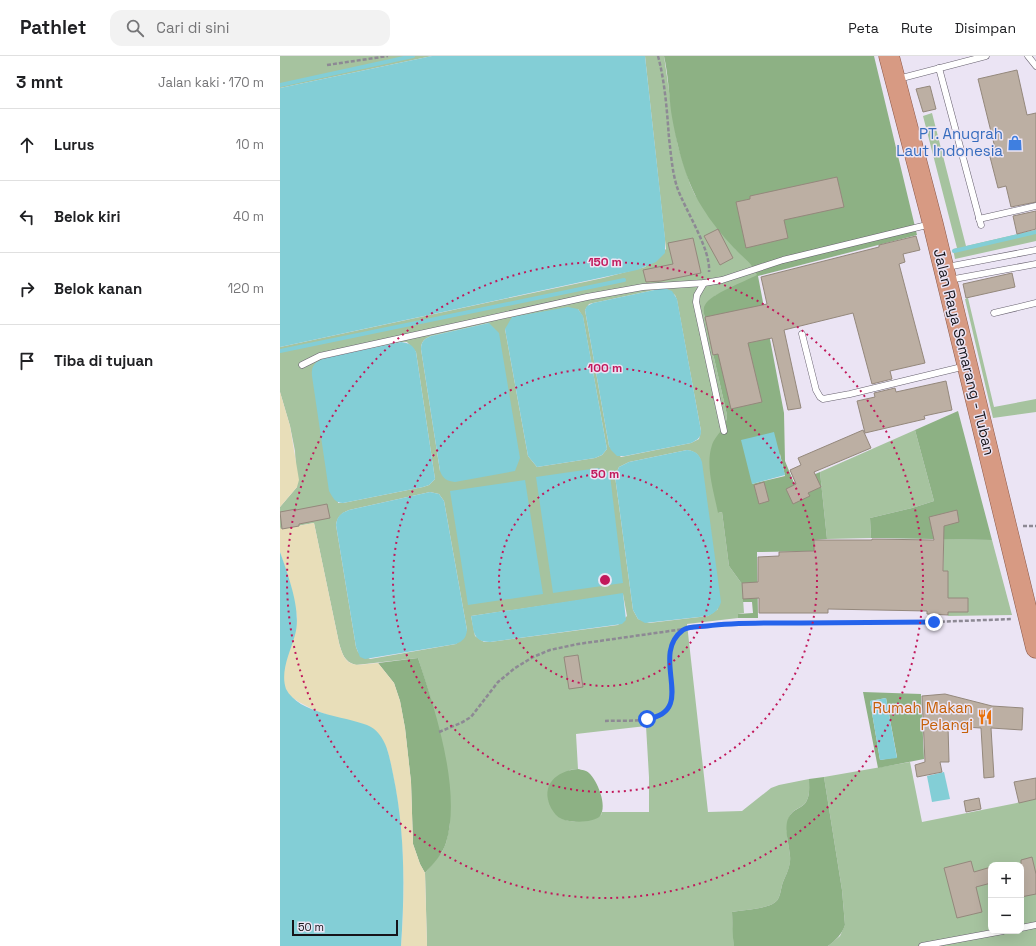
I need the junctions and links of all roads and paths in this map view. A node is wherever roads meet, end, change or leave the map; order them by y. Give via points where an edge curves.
1 (388, 56) edge
2 (658, 56) edge
3 (889, 56) edge
4 (986, 56) edge
5 (1028, 56) edge
6 (327, 65) dead end
7 (1036, 66) edge
8 (940, 68) junction
9 (895, 80) junction
10 (1036, 206) edge
11 (932, 224) junction
12 (1036, 250) edge
13 (1036, 264) edge
14 (945, 274) junction
15 (704, 283) junction
16 (1036, 303) edge
17 (994, 313) dead end
18 (802, 334) dead end
19 (302, 365) dead end
20 (967, 366) junction
21 (724, 431) dead end
22 (1029, 619) junction
23 (685, 629) junction
24 (1036, 648) edge
25 (605, 721) dead end
26 (439, 732) dead end
27 (1036, 925) edge
28 (1024, 927) edge
29 (988, 934) edge
30 (922, 946) edge

1 - 6 path
2 - 15 path via 676,185 708,259 710,270
3 - 9 highway, Jalan Raya Semarang - Tuban
4 - 8 lane
5 - 7 lane
8 - 9 lane
8 - 10 lane via 980,222
9 - 11 highway, Jalan Raya Semarang - Tuban
11 - 14 highway, Jalan Raya Semarang - Tuban
11 - 15 lane via 812,252 722,280
12 - 14 lane
13 - 14 lane
14 - 20 highway, Jalan Raya Semarang - Tuban
15 - 19 lane via 643,288 587,297 320,356
15 - 21 lane via 696,302
16 - 17 lane
18 - 20 lane via 816,390 824,399
20 - 22 highway, Jalan Raya Semarang - Tuban
22 - 23 path via 744,624
22 - 24 highway, Jalan Raya Semarang - Tuban
23 - 25 path via 676,636 669,652 672,693 664,714 656,718
23 - 26 path via 578,644 533,656 498,682 471,717
27 - 28 lane
29 - 30 lane

